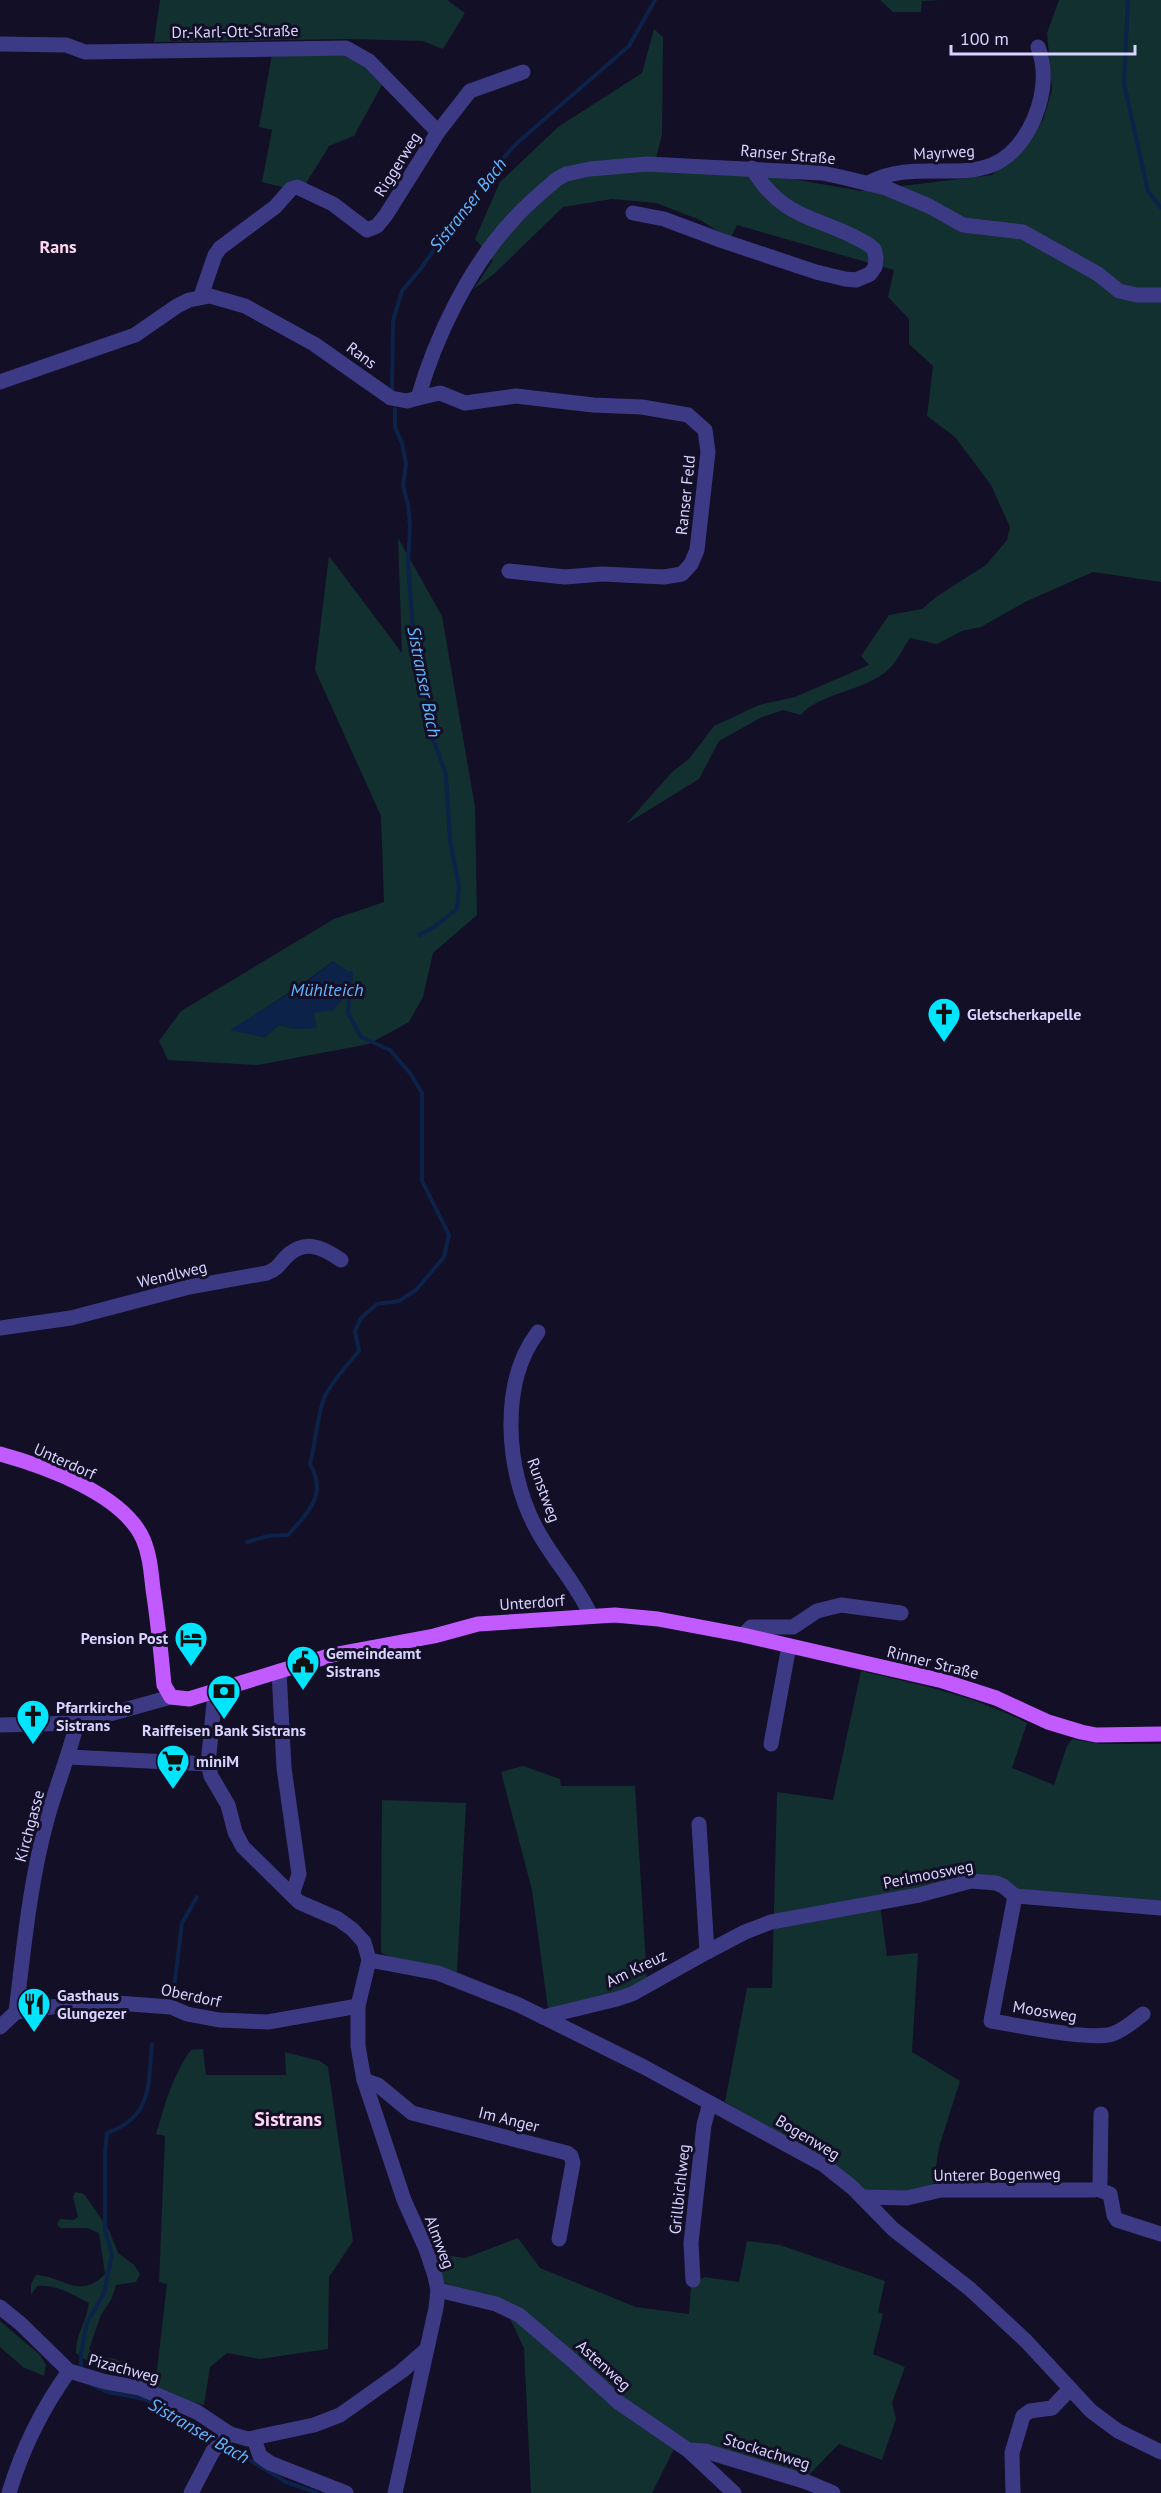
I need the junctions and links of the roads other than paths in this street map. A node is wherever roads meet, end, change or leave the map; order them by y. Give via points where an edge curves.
1 (0, 44) edge
2 (1038, 47) dead end
3 (523, 72) dead end
4 (438, 132) junction
5 (752, 168) junction
6 (868, 183) junction
7 (633, 213) dead end
8 (1161, 295) edge
9 (201, 296) junction
10 (0, 382) edge
11 (418, 398) junction
12 (509, 571) dead end
13 (341, 1260) dead end
14 (0, 1328) edge
15 (538, 1332) dead end
16 (0, 1454) edge
17 (901, 1612) dead end
18 (591, 1616) junction
19 (743, 1635) junction
20 (789, 1646) junction
21 (279, 1671) junction
22 (215, 1693) junction
23 (171, 1697) junction
24 (77, 1723) junction
25 (0, 1725) edge
26 (1161, 1734) edge
27 (771, 1744) dead end
28 (69, 1757) junction
29 (208, 1764) junction
30 (699, 1824) dead end
31 (292, 1895) junction
32 (1015, 1896) junction
33 (1161, 1908) edge
34 (771, 1922) joint
35 (707, 1952) junction
36 (369, 1960) junction
37 (358, 2006) junction
38 (16, 2012) junction
39 (1143, 2014) dead end
40 (543, 2017) junction
41 (0, 2027) edge
42 (364, 2080) junction
43 (710, 2103) junction
44 (1101, 2114) dead end
45 (1097, 2189) junction
46 (862, 2197) junction
47 (1161, 2234) edge
48 (559, 2239) dead end
49 (693, 2280) dead end
50 (438, 2290) junction
51 (0, 2307) edge
52 (426, 2350) junction
53 (69, 2371) junction
54 (1069, 2390) junction
55 (254, 2439) junction
56 (225, 2440) junction
57 (688, 2450) junction
58 (1161, 2452) edge
59 (9, 2493) edge
60 (191, 2493) edge
61 (346, 2493) edge
62 (395, 2493) edge
63 (734, 2493) edge
64 (833, 2493) edge
65 (1013, 2493) edge

1 - 4 street, Dr.-Karl-Ott-Straße via 66,45 85,52 346,48 369,61
2 - 6 street, Mayrweg via 1043,70 1040,103 1021,141 1007,156 986,168 895,172
3 - 4 street, Riggerweg via 470,92
4 - 9 street, Riggerweg via 386,215 371,229 361,227 333,204 291,189 275,207 220,248
5 - 6 street, Ranser Straße via 822,173
5 - 7 street via 774,198 874,249 875,267 870,274 856,280 816,272 664,219
5 - 11 street, Ranser Straße via 647,164 590,169 557,179 512,221 472,276 428,363
6 - 8 street, Ranser Straße via 928,206 963,225 1023,232 1098,274 1119,291
9 - 10 street via 177,306 135,335
9 - 11 street, Rans via 228,300 257,312 314,344 392,398
11 - 12 street, Ranser Feld via 440,393 465,403 516,396 642,407 682,412 705,430 708,452 697,550 682,574 565,577
13 - 14 street, Wendlweg via 317,1246 302,1247 267,1273 189,1287 71,1318
15 - 18 street, Runstweg via 524,1353 517,1376 511,1443 514,1465 534,1525 578,1589
16 - 23 main road, Unterdorf via 85,1488 121,1510 138,1529 150,1561 164,1685
17 - 19 street via 833,1606 817,1611 793,1627 751,1627
18 - 19 main road, Unterdorf via 644,1617
18 - 21 main road, Unterdorf via 478,1624 332,1655
19 - 20 main road, Unterdorf
20 - 26 main road, Rinner Straße via 959,1685 1081,1732
20 - 27 street
21 - 22 main road, Unterdorf
21 - 31 street via 285,1768 299,1874
22 - 23 main road, Unterdorf via 189,1699
22 - 29 street
23 - 24 street
24 - 25 street
24 - 28 street, Kirchgasse
28 - 29 street
28 - 38 street, Kirchgasse via 48,1815 33,1886
29 - 31 street via 228,1805 238,1840
30 - 35 street
31 - 36 street via 352,1929 364,1942
32 - 33 street, Perlmoosweg
32 - 34 street, Perlmoosweg via 996,1883 971,1881 919,1895
32 - 39 street, Moosweg via 991,2021 1105,2036
34 - 35 street, Am Kreuz
35 - 40 street, Am Kreuz via 632,1994
36 - 37 street
36 - 40 street, Bogenweg via 438,1973
37 - 38 street, Oberdorf via 268,2022 227,2021 198,2017 171,2007 112,2002
37 - 42 street via 358,2046
38 - 41 street
40 - 43 street, Bogenweg
42 - 48 street, Im Anger via 378,2085 412,2113 567,2153 573,2163
42 - 50 street, Almweg
43 - 46 street, Bogenweg via 824,2165
43 - 49 street, Grillbichlweg via 691,2243
44 - 45 street
45 - 46 street, Unterer Bogenweg via 941,2190 906,2198
45 - 47 street via 1110,2194 1117,2220
46 - 54 street, Bogenweg via 893,2229 994,2311
50 - 52 street, Almweg
50 - 57 street, Astenweg via 512,2311 618,2402
51 - 53 street, Pizachweg
52 - 55 street, Pizachweg via 340,2415
52 - 62 street, Almweg
53 - 56 street, Pizachweg via 140,2388 197,2412
53 - 59 street via 31,2433
54 - 58 street, Bogenweg via 1110,2426
54 - 65 street via 1052,2408 1023,2416 1012,2453
55 - 56 street, Pizachweg
55 - 61 street via 260,2456 270,2463
56 - 60 street via 213,2451
57 - 63 street, Astenweg
57 - 64 street, Stockachweg via 705,2451

